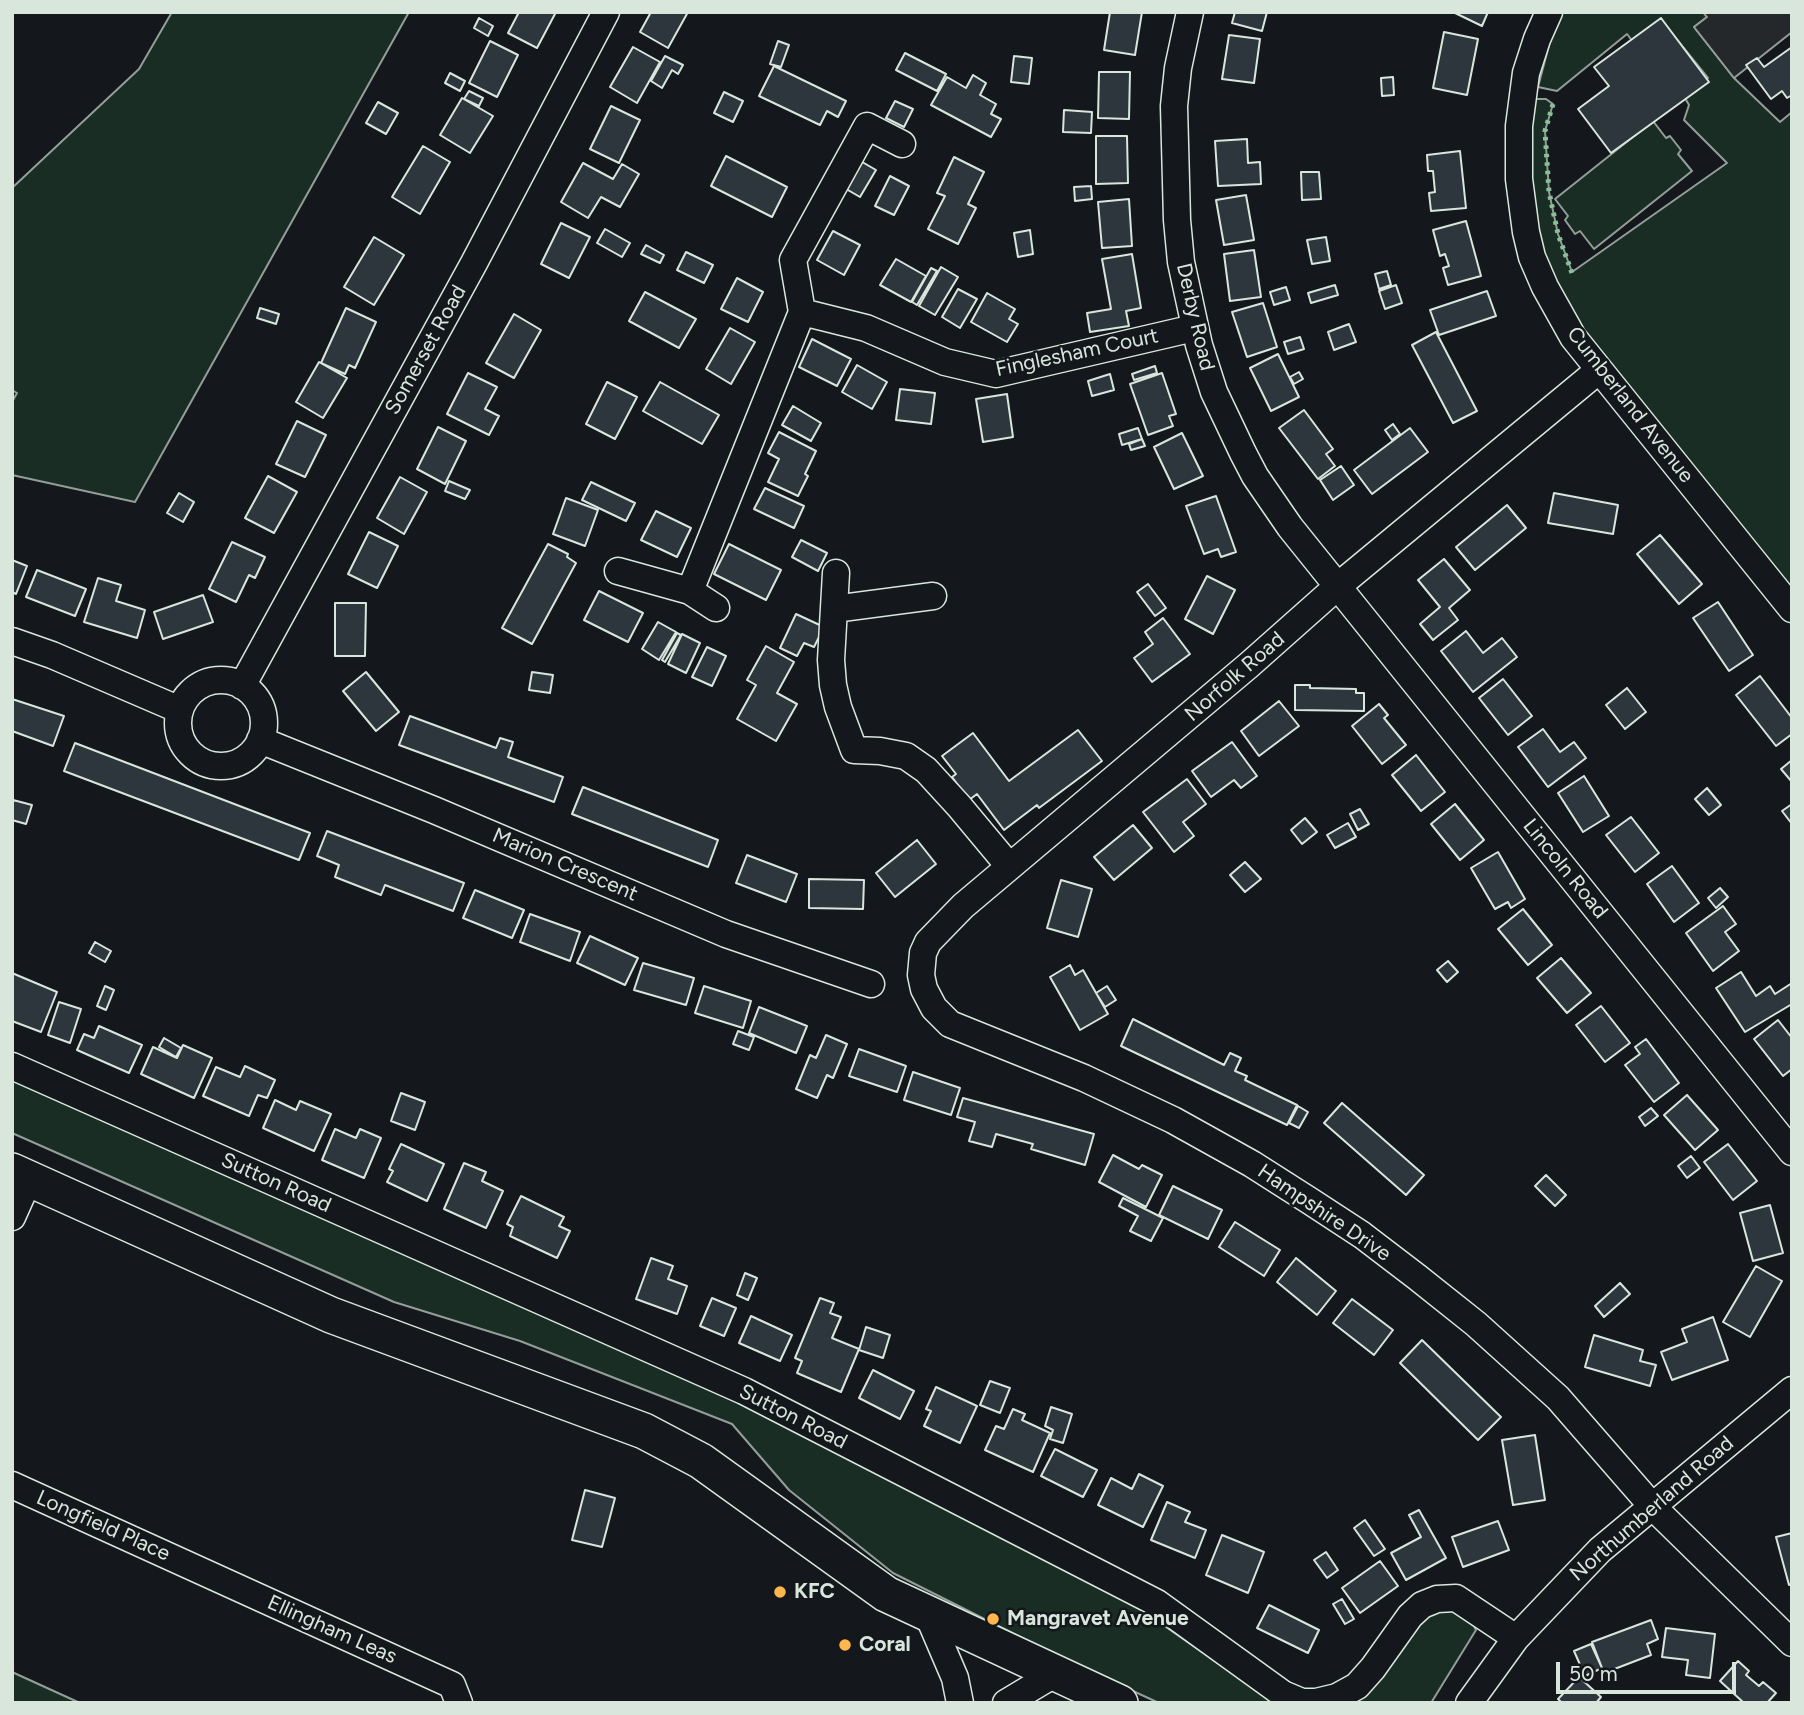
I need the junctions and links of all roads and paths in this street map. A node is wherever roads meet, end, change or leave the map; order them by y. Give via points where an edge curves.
1 (606, 12) edge
2 (1190, 12) edge
3 (1549, 12) edge
4 (902, 144) dead end
5 (802, 312) junction
6 (1194, 328) junction
7 (1599, 370) junction
8 (618, 571) dead end
9 (836, 573) dead end
10 (1338, 586) junction
11 (690, 591) junction
12 (933, 596) dead end
13 (716, 608) dead end
14 (834, 608) junction
15 (1792, 609) edge
16 (12, 641) edge
17 (242, 686) junction
18 (180, 710) junction
19 (260, 740) junction
20 (1009, 866) junction
21 (871, 984) dead end
22 (934, 1008) joint
23 (12, 1066) edge
24 (1792, 1152) edge
25 (21, 1175) edge
26 (12, 1217) edge
27 (1792, 1390) edge
28 (12, 1485) edge
29 (1651, 1506) junction
30 (194, 1567) joint
31 (928, 1615) junction
32 (1516, 1638) junction
33 (1792, 1643) edge
34 (1056, 1673) junction
35 (459, 1703) edge
36 (960, 1703) edge
37 (1006, 1703) edge
38 (1120, 1703) edge
39 (1469, 1703) edge

1 - 17 street, Somerset Road
2 - 6 street, Derby Road via 1178,68 1175,128 1177,220
3 - 7 street, Cumberland Avenue via 1522,96 1518,151 1522,209 1532,257 1545,287 1573,337
4 - 5 street via 867,126 793,260
5 - 6 street, Finglesham Court via 866,328 946,362 996,373
5 - 11 street
6 - 10 street, Derby Road via 1214,392 1255,476
7 - 10 street, Norfolk Road
7 - 15 street, Cumberland Avenue
8 - 11 street
9 - 14 street
10 - 20 street, Norfolk Road
10 - 24 street, Lincoln Road
11 - 13 street
12 - 14 street
14 - 20 street via 833,685 854,750 906,756 926,770
16 - 18 street
17 - 18 street via 221,680 205,683
17 - 19 street via 263,713
18 - 19 street via 183,743 202,762 236,763 253,752
19 - 21 street, Marion Crescent via 726,934
20 - 22 street, Norfolk Road via 928,942 920,964 924,989
22 - 29 street, Hampshire Drive via 950,1024 1173,1120 1362,1235 1524,1366 1583,1425
23 - 32 street, Sutton Road via 744,1391 1157,1603 1283,1694 1302,1702 1337,1697 1357,1686 1410,1616 1437,1598 1456,1598
25 - 26 street
25 - 31 main road via 331,1315 644,1431 701,1461 886,1594
27 - 29 street, Northumberland Road
28 - 30 street, Longfield Place
29 - 32 street, Northumberland Road via 1600,1549
29 - 33 street, Hampshire Drive
30 - 35 street, Ellingham Leas via 452,1685
31 - 34 main road
31 - 36 street via 956,1678
32 - 39 street, Northumberland Road
34 - 37 street
34 - 38 main road

